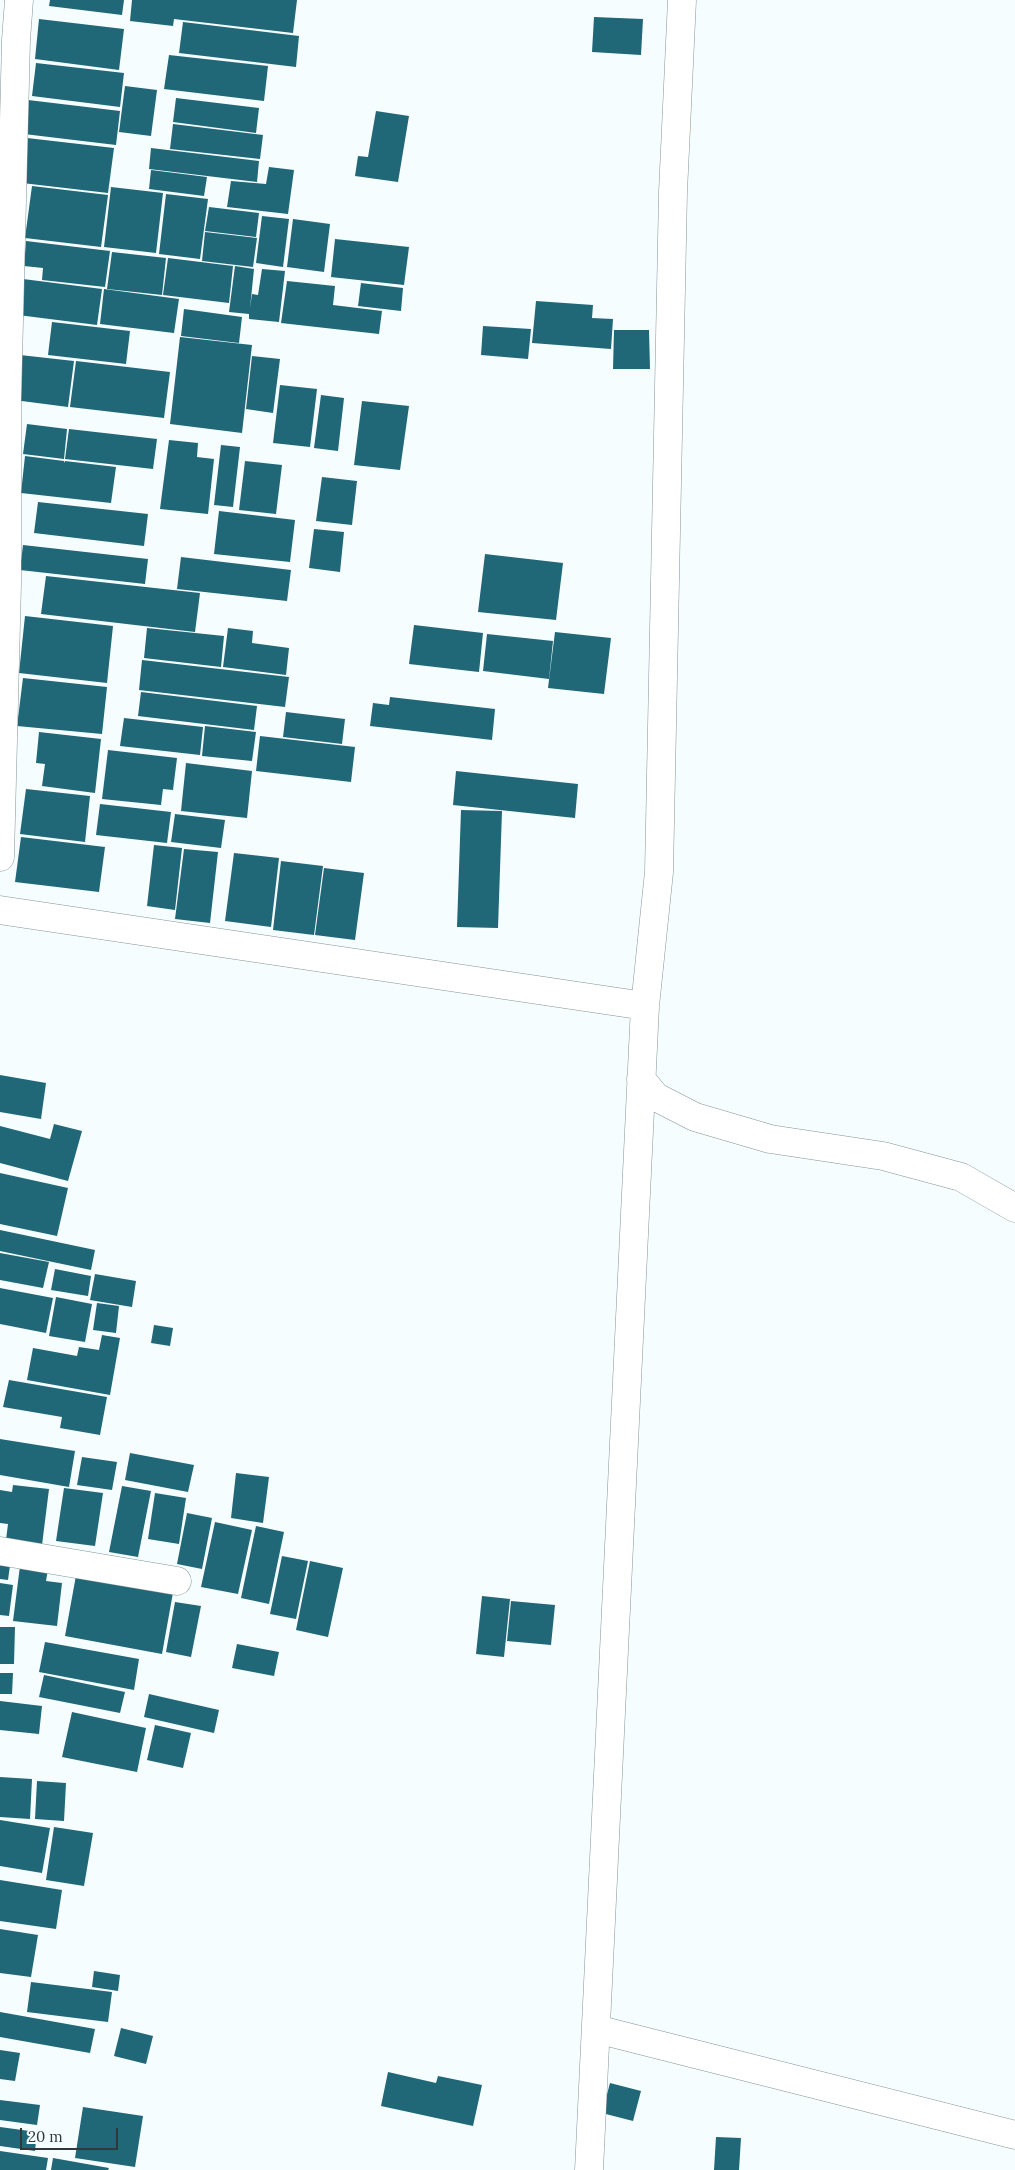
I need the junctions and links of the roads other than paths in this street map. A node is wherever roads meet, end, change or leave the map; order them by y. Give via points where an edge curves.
1 (19, 0) edge
2 (682, 0) edge
3 (0, 857) edge
4 (0, 910) edge
5 (645, 1006) junction
6 (641, 1079) junction
7 (1015, 1208) edge
8 (0, 1551) edge
9 (177, 1581) dead end
10 (596, 2029) junction
11 (1015, 2135) edge
12 (589, 2170) edge

1 - 3 street via 7,401 7,584
2 - 5 street via 673,192 659,872
4 - 5 street
5 - 6 street
6 - 7 street via 656,1097 695,1116 770,1138 883,1156 961,1178
6 - 10 street
8 - 9 street
10 - 11 street
10 - 12 street

